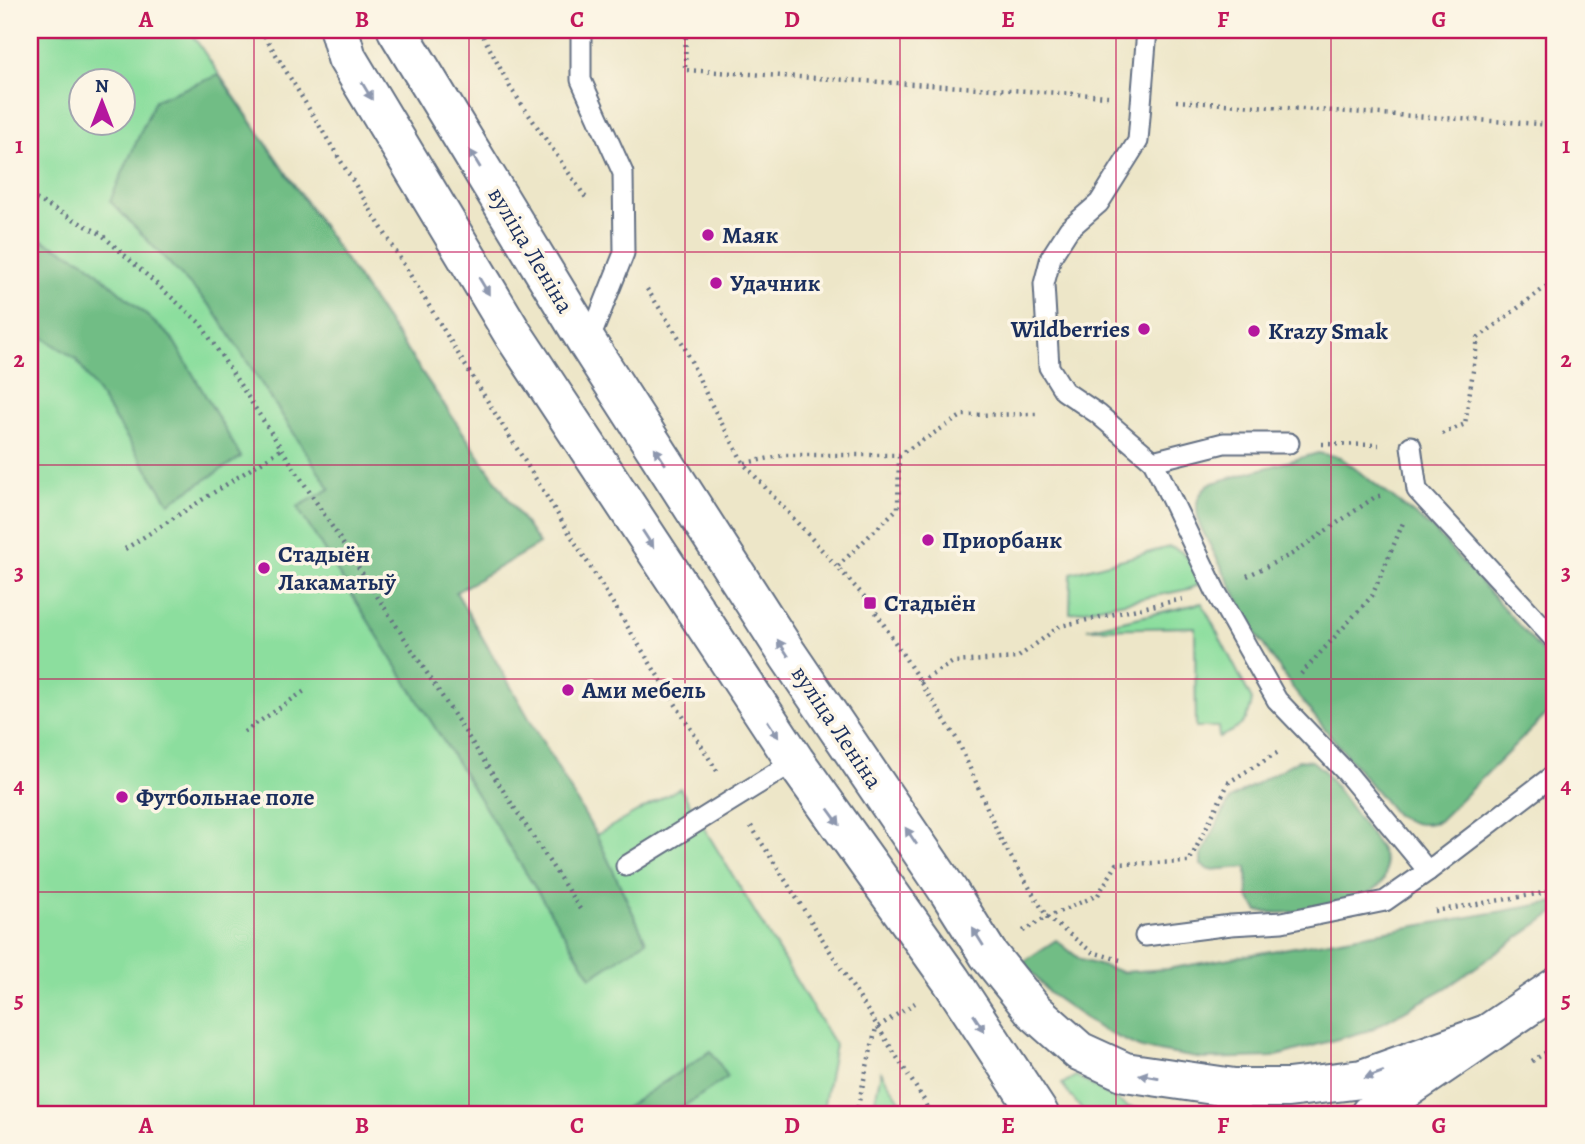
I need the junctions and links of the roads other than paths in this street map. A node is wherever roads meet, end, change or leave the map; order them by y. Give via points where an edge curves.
1 (339, 30) edge
2 (397, 30) edge
3 (581, 30) edge
4 (1147, 30) edge
5 (588, 344) junction
6 (1289, 443) road end
7 (1411, 446) road end
8 (1153, 461) junction
9 (1555, 640) edge
10 (794, 761) junction
11 (1555, 774) edge
12 (626, 866) dead end
13 (1428, 871) junction
14 (1145, 936) dead end
15 (1555, 988) edge
16 (1484, 1035) junction
17 (1040, 1114) edge
18 (1370, 1114) edge

1 -> 10 main road via 347,58 513,334
5 -> 2 main road, вуліца Леніна
3 - 5 lane via 581,80 623,173 624,253
4 - 8 lane via 1138,141 1099,203 1069,229 1051,257 1044,284 1049,367 1064,391
16 -> 5 main road, вуліца Леніна via 1362,1079 1288,1088 1234,1088 1125,1072 1079,1051 1034,1010 988,954
6 - 8 lane via 1224,443
7 - 9 lane via 1416,490
8 - 13 lane via 1216,592 1277,701 1346,772
10 - 12 lane
10 -> 17 main road via 951,980
11 - 13 lane
13 - 14 lane via 1385,901 1282,922
15 - 16 main road
16 - 18 main road

